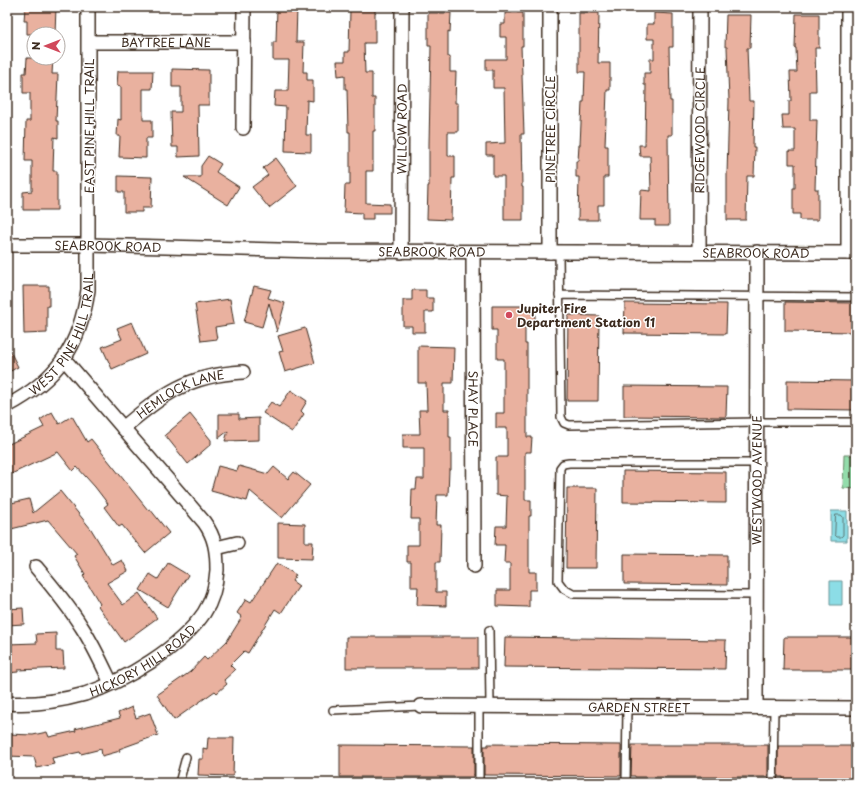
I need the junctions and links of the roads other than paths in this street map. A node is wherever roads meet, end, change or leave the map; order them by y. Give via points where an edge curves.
1 (88, 7) edge
2 (244, 7) edge
3 (402, 7) edge
4 (550, 7) edge
5 (700, 7) edge
6 (848, 7) edge
7 (89, 42) junction
8 (244, 42) junction
9 (243, 128) dead end
10 (7, 245) edge
11 (89, 245) junction
12 (401, 252) junction
13 (473, 252) junction
14 (554, 252) junction
15 (699, 252) junction
16 (757, 252) junction
17 (852, 253) edge
18 (559, 296) junction
19 (757, 297) junction
20 (856, 297) edge
21 (64, 359) junction
22 (243, 372) dead end
23 (7, 406) edge
24 (757, 422) junction
25 (856, 422) edge
26 (123, 428) junction
27 (757, 463) junction
28 (237, 543) dead end
29 (216, 548) junction
30 (474, 566) dead end
31 (36, 567) dead end
32 (756, 595) junction
33 (489, 630) dead end
34 (111, 683) junction
35 (7, 704) edge
36 (422, 706) joint
37 (485, 706) junction
38 (627, 707) junction
39 (756, 707) junction
40 (774, 707) junction
41 (856, 708) edge
42 (333, 710) dead end
43 (186, 757) dead end
44 (179, 783) edge
45 (479, 783) edge
46 (626, 783) edge
47 (773, 783) edge

1 - 7 street, EAST PINE HILL TRAIL
2 - 8 street
3 - 12 street, WILLOW ROAD
4 - 14 street, PINETREE CIRCLE
5 - 15 street, RIDGEWOOD CIRCLE
6 - 17 street
7 - 8 street, BAYTREE LANE
7 - 11 street, EAST PINE HILL TRAIL
8 - 9 street
10 - 11 street, SEABROOK ROAD
11 - 12 street, SEABROOK ROAD
11 - 21 street, WEST PINE HILL TRAIL via 85,310 80,329
12 - 13 street, SEABROOK ROAD
13 - 14 street, SEABROOK ROAD
13 - 30 street, SHAY PLACE
14 - 15 street, SEABROOK ROAD
14 - 18 lane
15 - 16 street, SEABROOK ROAD
16 - 17 street, SEABROOK ROAD
16 - 19 street, WESTWOOD AVENUE
18 - 19 lane
18 - 24 lane via 561,417 564,423 569,425
19 - 20 lane
19 - 24 street, WESTWOOD AVENUE
21 - 23 street, WEST PINE HILL TRAIL via 39,386
21 - 26 street, HICKORY HILL ROAD
22 - 26 street, HEMLOCK LANE via 212,375 192,381 155,401
24 - 25 lane
24 - 27 street, WESTWOOD AVENUE
26 - 29 street, HICKORY HILL ROAD via 204,522 214,538
27 - 32 street, WESTWOOD AVENUE
27 - 32 lane via 563,464 560,468 558,581 564,589 573,594
28 - 29 street
29 - 34 street, HICKORY HILL ROAD via 215,587 203,613 169,648 144,666
31 - 34 street via 60,595 82,627
32 - 39 street, WESTWOOD AVENUE
33 - 37 lane
34 - 35 street, HICKORY HILL ROAD via 57,700
36 - 37 street, GARDEN STREET
36 - 42 lane
37 - 38 street, GARDEN STREET
37 - 45 lane
38 - 39 street, GARDEN STREET
38 - 46 lane
39 - 40 street, GARDEN STREET
40 - 41 street, GARDEN STREET
40 - 47 lane
43 - 44 lane

